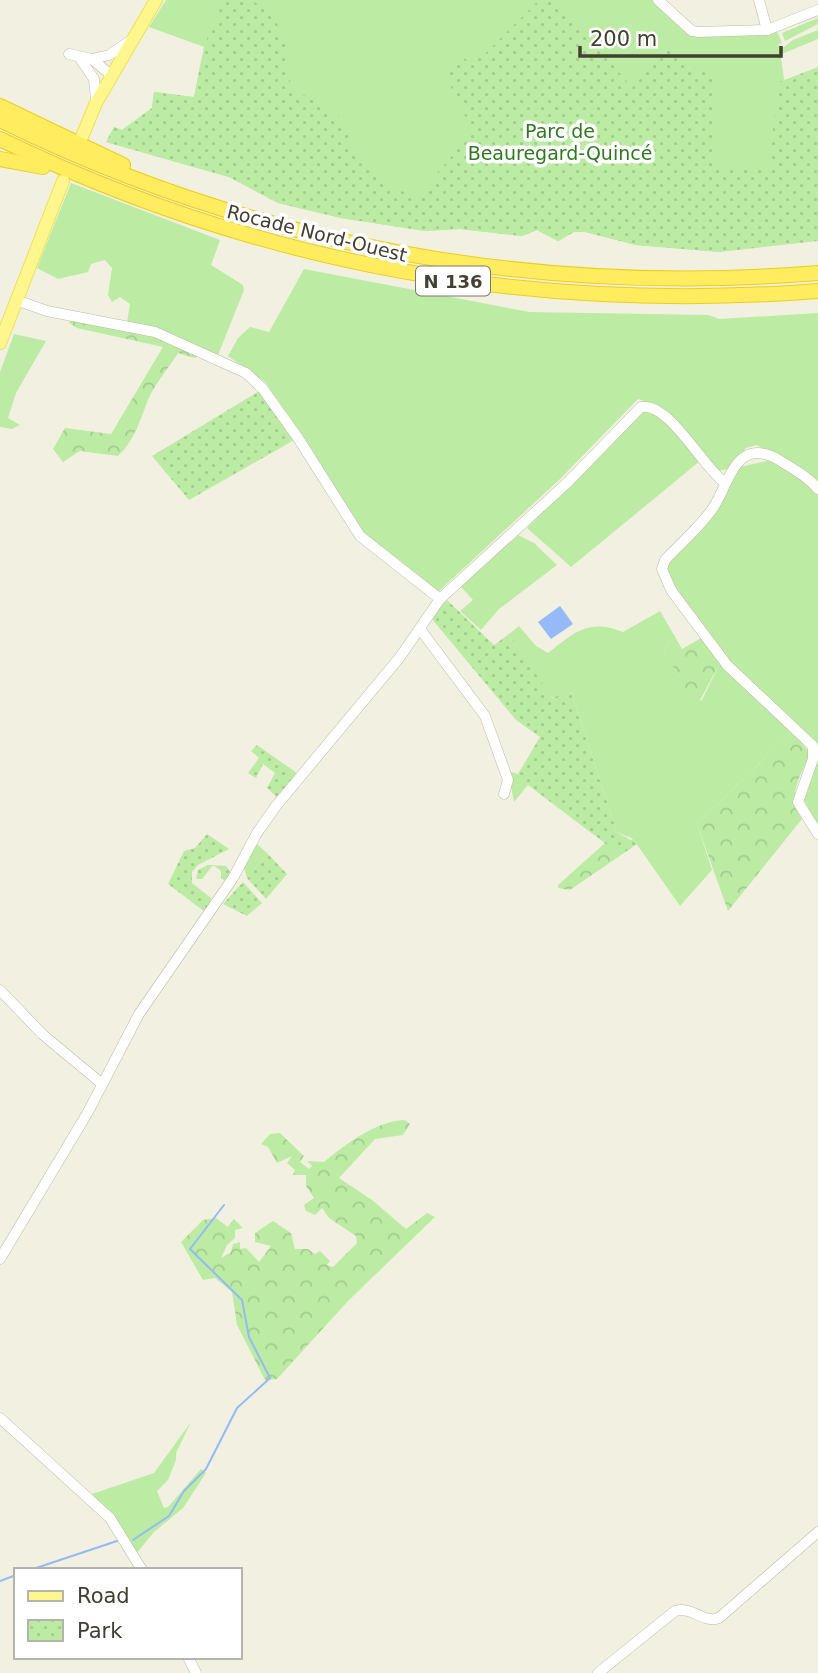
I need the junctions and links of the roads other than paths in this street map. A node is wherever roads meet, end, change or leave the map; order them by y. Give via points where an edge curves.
1 (156, 0) edge
2 (657, 0) edge
3 (759, 0) edge
4 (818, 10) edge
5 (767, 30) junction
6 (133, 38) junction
7 (74, 55) dead end
8 (91, 65) junction
9 (112, 76) junction
10 (96, 103) junction
11 (0, 106) edge
12 (0, 120) edge
13 (0, 139) edge
14 (81, 139) dead end
15 (0, 159) edge
16 (63, 181) dead end
17 (101, 184) junction
18 (220, 209) junction
19 (818, 273) edge
20 (818, 291) edge
21 (16, 300) junction
22 (0, 343) edge
23 (724, 482) junction
24 (818, 489) edge
25 (440, 599) junction
26 (420, 629) junction
27 (504, 794) dead end
28 (818, 834) edge
29 (0, 990) edge
30 (102, 1083) junction
31 (0, 1259) edge
32 (0, 1418) edge
33 (818, 1532) edge
34 (141, 1568) edge
35 (598, 1673) edge

1 - 6 main road
2 - 5 street via 692,31
3 - 5 street
4 - 5 street
6 - 8 street
6 - 9 main road
7 - 8 street
8 - 9 street
8 - 10 street
9 - 10 main road
10 - 14 main road
11 - 18 highway
12 - 18 highway, Rocade Nord-Ouest / N 136 via 107,168
13 - 17 highway, Rocade Nord-Ouest / N 136
15 - 17 highway
16 - 21 main road
17 - 20 highway, Rocade Nord-Ouest / N 136 via 258,239 464,283 669,297
18 - 19 highway, Rocade Nord-Ouest / N 136 via 364,247 526,272 654,280
21 - 22 main road
21 - 25 street via 47,311 155,332 246,373 290,427 360,536
23 - 24 street via 745,457 763,452 804,475
23 - 25 street via 666,418 652,407 641,407
23 - 28 street via 710,512 665,560 662,569 671,590 727,665 813,746 813,759 798,796
25 - 26 street
26 - 27 street via 485,716 508,780
26 - 30 street via 263,824 233,878 151,996
29 - 30 street via 42,1034
30 - 31 street
32 - 34 street via 110,1518
33 - 35 street via 719,1618 710,1620 686,1609 675,1612

